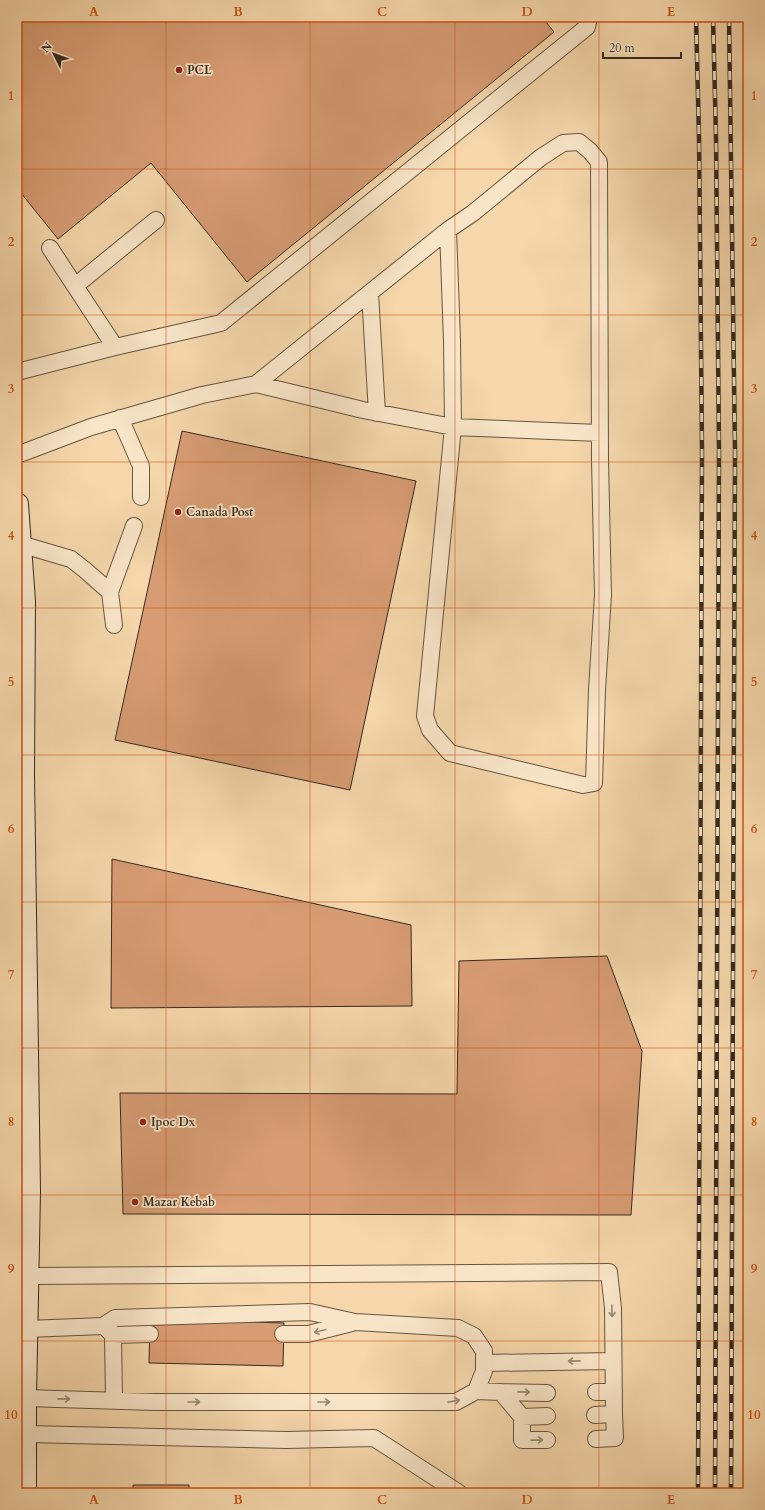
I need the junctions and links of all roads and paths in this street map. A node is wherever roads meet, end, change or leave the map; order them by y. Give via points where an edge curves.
1 (589, 17) edge
2 (156, 220) dead end
3 (448, 230) junction
4 (50, 248) dead end
5 (75, 286) junction
6 (370, 293) junction
7 (115, 347) junction
8 (17, 372) edge
9 (256, 384) junction
10 (377, 413) junction
11 (120, 418) junction
12 (453, 428) junction
13 (600, 433) junction
14 (17, 455) edge
15 (141, 498) dead end
16 (17, 504) edge
17 (134, 526) dead end
18 (20, 544) junction
19 (110, 592) junction
20 (114, 625) dead end
21 (28, 1276) junction
22 (355, 1322) junction
23 (27, 1329) junction
24 (108, 1330) junction
25 (150, 1334) dead end
26 (284, 1334) dead end
27 (614, 1360) junction
28 (484, 1363) junction
29 (476, 1391) junction
30 (500, 1392) junction
31 (596, 1392) dead end
32 (614, 1392) junction
33 (547, 1393) dead end
34 (25, 1398) junction
35 (114, 1400) junction
36 (614, 1414) junction
37 (595, 1415) dead end
38 (547, 1416) dead end
39 (522, 1417) junction
40 (26, 1434) junction
41 (596, 1439) dead end
42 (547, 1440) dead end
43 (25, 1493) edge
44 (459, 1493) edge

1 - 7 lane via 587,26 221,323
2 - 5 lane
3 - 6 lane
3 - 12 lane
3 - 13 lane via 563,143 579,142 599,162
4 - 5 lane
5 - 7 lane
6 - 9 lane
6 - 10 lane
7 - 8 lane
9 - 10 lane
9 - 11 lane via 202,395
10 - 12 lane
11 - 14 lane
11 - 15 lane via 141,466
12 - 13 lane
12 - 13 lane via 425,716 430,730 450,753 583,785 594,783 603,595
16 - 18 main road
17 - 19 lane
18 - 19 lane via 71,559
18 - 21 main road via 24,601 23,775
19 - 20 lane
21 - 23 main road
21 -> 27 lane via 609,1272
22 - 24 lane via 310,1312 115,1318
22 -> 26 lane via 308,1334
22 - 28 lane via 458,1328 474,1336 484,1352
23 - 24 lane
23 - 34 main road
24 - 25 lane
24 - 35 lane
27 -> 28 lane
27 - 32 lane
28 - 29 lane via 484,1371
29 - 30 lane
35 -> 29 lane via 456,1402
30 -> 33 lane
30 - 39 lane
31 - 32 lane
32 - 36 lane
34 -> 35 lane
34 - 40 main road
36 - 37 lane
36 - 41 lane via 615,1438
38 - 39 lane
39 -> 42 lane via 522,1440
40 - 43 main road
40 - 44 lane via 286,1440 374,1438

